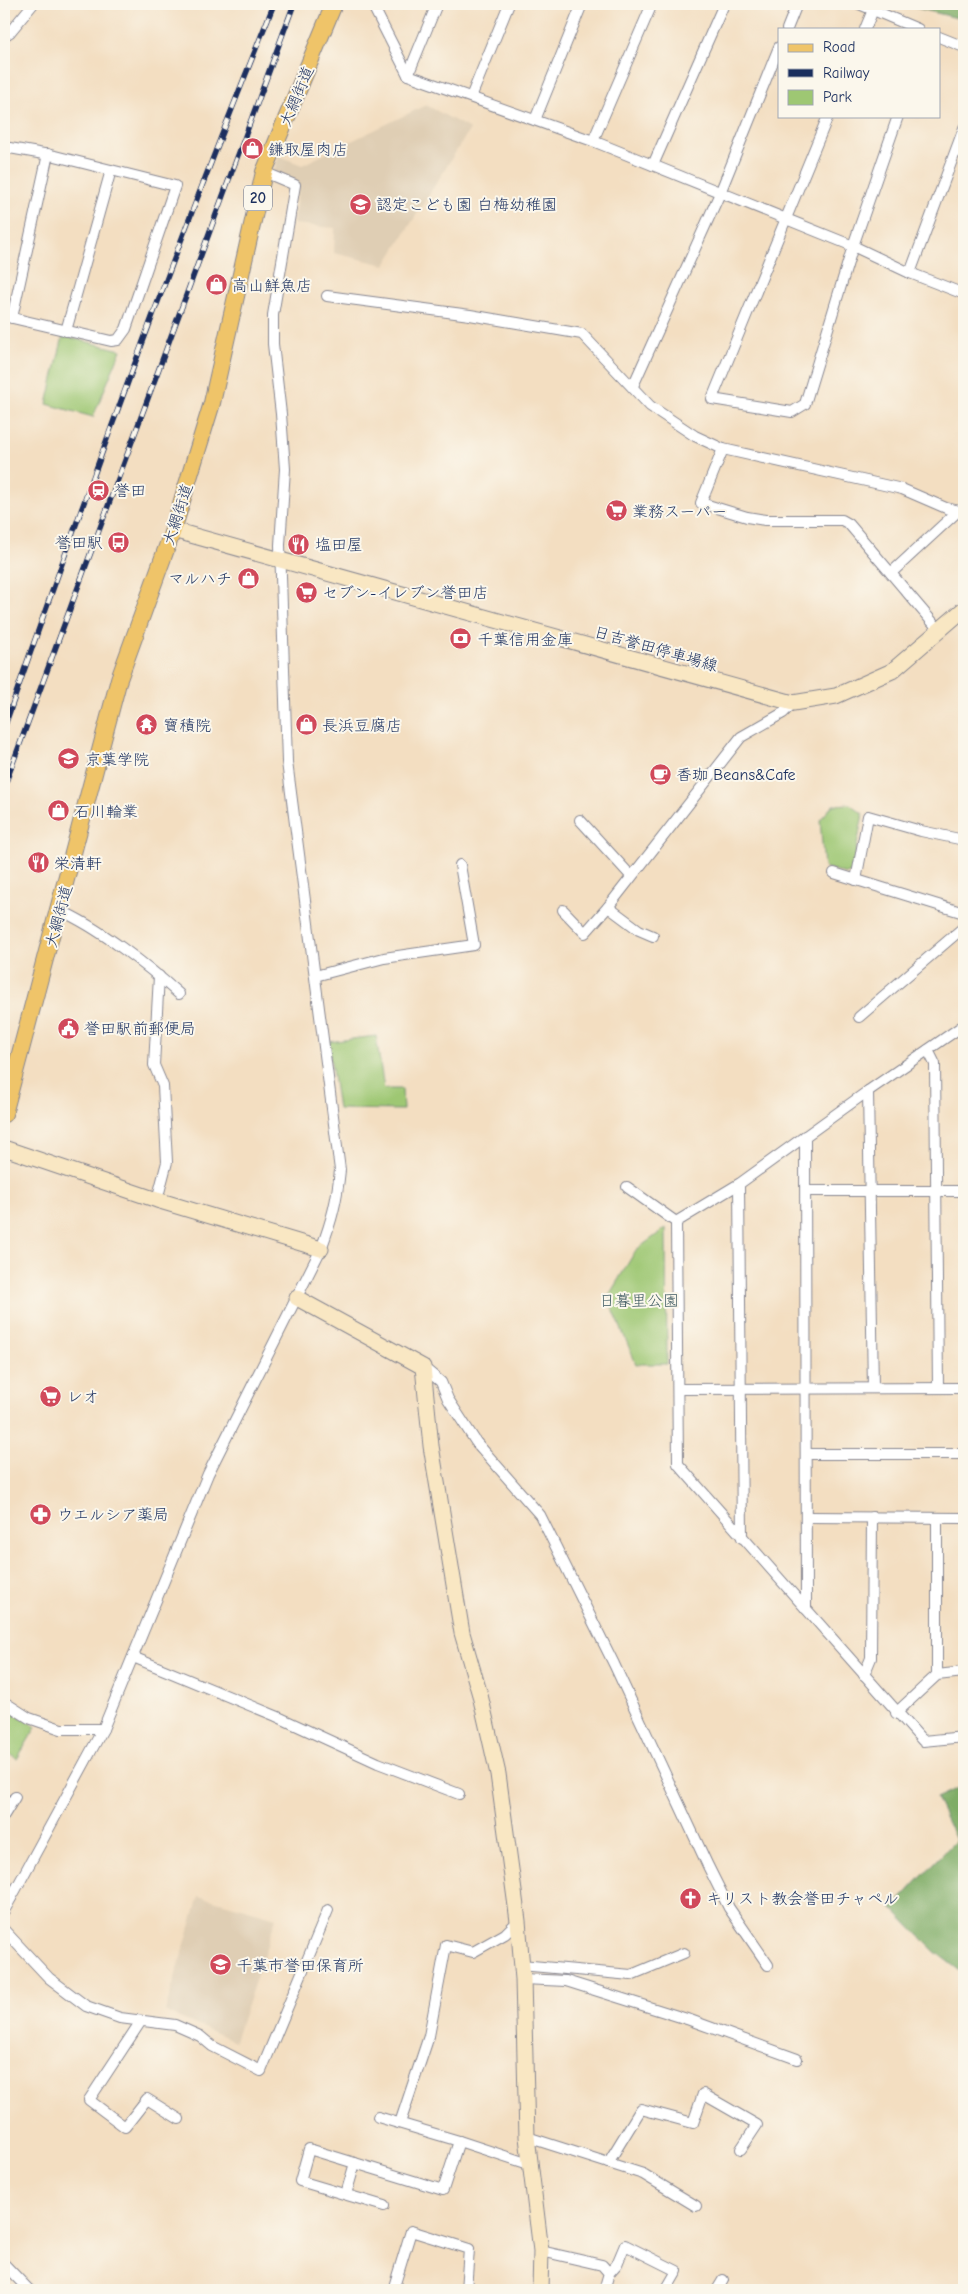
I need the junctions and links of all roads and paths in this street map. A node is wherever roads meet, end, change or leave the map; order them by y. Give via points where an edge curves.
1 (33, 4) edge
2 (334, 4) edge
3 (372, 4) edge
4 (437, 4) edge
5 (509, 4) edge
6 (582, 4) edge
7 (652, 4) edge
8 (724, 4) edge
9 (797, 4) edge
10 (859, 4) edge
11 (873, 10) junction
12 (787, 28) edge
13 (865, 28) edge
14 (916, 28) edge
15 (4, 36) edge
16 (940, 37) edge
17 (964, 47) edge
18 (778, 49) edge
19 (408, 75) junction
20 (471, 97) junction
21 (827, 118) edge
22 (897, 118) edge
23 (535, 120) junction
24 (964, 128) edge
25 (593, 142) junction
26 (4, 147) edge
27 (48, 154) junction
28 (653, 165) junction
29 (111, 170) junction
30 (264, 172) junction
31 (720, 193) junction
32 (786, 219) junction
33 (853, 246) junction
34 (910, 273) junction
35 (964, 294) edge
36 (326, 296) dead end
37 (8, 317) edge
38 (66, 331) junction
39 (633, 386) junction
40 (723, 449) junction
41 (961, 512) edge
42 (173, 530) junction
43 (282, 561) junction
44 (891, 573) junction
45 (964, 609) edge
46 (940, 631) junction
47 (793, 703) junction
48 (580, 820) dead end
49 (964, 840) edge
50 (460, 865) dead end
51 (834, 873) dead end
52 (631, 876) junction
53 (856, 880) junction
54 (608, 907) junction
55 (60, 910) junction
56 (563, 910) dead end
57 (964, 913) edge
58 (964, 927) edge
59 (653, 936) dead end
60 (159, 976) junction
61 (315, 976) junction
62 (179, 994) dead end
63 (859, 1017) dead end
64 (964, 1025) edge
65 (928, 1050) junction
66 (868, 1091) junction
67 (5, 1108) edge
68 (806, 1136) junction
69 (4, 1148) edge
70 (739, 1184) junction
71 (627, 1187) dead end
72 (806, 1191) junction
73 (870, 1191) junction
74 (936, 1191) junction
75 (964, 1191) edge
76 (157, 1200) junction
77 (676, 1222) junction
78 (321, 1249) junction
79 (297, 1298) junction
80 (423, 1368) junction
81 (872, 1388) junction
82 (938, 1388) junction
83 (964, 1388) edge
84 (678, 1389) junction
85 (741, 1389) junction
86 (806, 1389) junction
87 (806, 1454) junction
88 (964, 1454) edge
89 (806, 1517) junction
90 (872, 1518) junction
91 (937, 1518) junction
92 (964, 1518) edge
93 (742, 1538) junction
94 (806, 1609) junction
95 (133, 1657) junction
96 (964, 1672) edge
97 (864, 1675) junction
98 (937, 1675) junction
99 (4, 1702) edge
100 (896, 1713) junction
101 (103, 1729) junction
102 (964, 1737) edge
103 (459, 1794) dead end
104 (15, 1797) dead end
105 (4, 1815) edge
106 (4, 1882) edge
107 (11, 1898) junction
108 (328, 1910) dead end
109 (4, 1912) edge
110 (518, 1921) junction
111 (4, 1930) edge
112 (684, 1953) dead end
113 (768, 1965) dead end
114 (522, 1972) junction
115 (141, 2021) junction
116 (797, 2059) dead end
117 (378, 2117) dead end
118 (179, 2119) dead end
119 (400, 2123) junction
120 (527, 2137) junction
121 (460, 2141) junction
122 (741, 2148) dead end
123 (608, 2162) junction
124 (355, 2163) junction
125 (532, 2165) junction
126 (346, 2194) junction
127 (384, 2206) dead end
128 (696, 2206) dead end
129 (541, 2251) junction
130 (4, 2264) edge
131 (609, 2273) junction
132 (723, 2280) dead end
133 (30, 2290) edge
134 (393, 2290) edge
135 (466, 2290) edge
136 (540, 2290) edge
137 (604, 2290) edge
138 (666, 2290) edge
139 (718, 2290) edge

1 - 15 street
2 - 30 main road, 大網街道 / 20
3 - 19 street
4 - 19 street
5 - 20 street
6 - 23 street
7 - 25 street
8 - 28 street
9 - 12 street
10 - 11 street
11 - 13 street
11 - 14 street
16 - 17 street
18 - 31 street
19 - 20 street
20 - 23 street
21 - 32 street
22 - 33 street
23 - 25 street
24 - 34 street
25 - 28 street
26 - 27 street
27 - 29 street
27 - 37 street
28 - 31 street
29 - 38 street
29 - 38 street via 175,186 126,329 118,340
30 - 42 main road, 大網街道 / 20 via 212,402
30 - 43 street via 295,185 273,315 285,469 280,545
31 - 32 street
31 - 39 street
32 - 33 street
32 - 33 street via 712,399 792,412 805,404
33 - 34 street
34 - 35 street
36 - 39 street via 582,334
37 - 38 street
39 - 40 street via 650,406 695,436
40 - 41 street via 902,489
40 - 44 street via 701,503 765,520 842,520
41 - 44 street
42 - 43 street, 日吉誉田停車場線
42 - 55 main road, 大網街道 / 20 via 119,679
43 - 47 street, 日吉誉田停車場線
43 - 61 street via 287,762
44 - 46 street
45 - 46 street, 日吉誉田停車場線
46 - 47 street, 日吉誉田停車場線 via 910,658 879,678 836,696
47 - 52 street via 783,713 741,736
48 - 52 street
49 - 53 street via 868,816
50 - 61 street via 474,945 384,958
51 - 53 street
52 - 54 street
53 - 57 street
54 - 56 street via 585,933
54 - 59 street
55 - 60 street via 74,916
55 - 67 main road, 大網街道 / 20
58 - 63 street
60 - 62 street
60 - 76 street via 154,1065 163,1086 167,1162
61 - 78 street via 340,1170 334,1215
64 - 65 street
65 - 66 street
65 - 74 street via 935,1064
66 - 68 street
66 - 73 street
68 - 70 street
68 - 72 street
69 - 76 street
70 - 77 street
70 - 85 street
71 - 77 street
72 - 73 street
72 - 86 street
73 - 74 street
73 - 81 street
74 - 75 street
74 - 82 street
76 - 78 street
77 - 84 street
78 - 79 street
79 - 80 street
79 - 95 street via 208,1474
80 - 110 street via 431,1446 462,1633 498,1774
80 - 113 street via 441,1382 448,1399 476,1442 540,1515 729,1908
81 - 82 street
81 - 86 street
82 - 83 street
84 - 85 street
84 - 93 street via 678,1464
85 - 86 street
85 - 93 street
86 - 87 street
87 - 88 street
87 - 89 street
89 - 90 street
89 - 94 street
90 - 91 street
90 - 97 street via 871,1658
91 - 92 street
91 - 98 street
93 - 94 street
94 - 97 street
95 - 101 street
95 - 103 street via 276,1716 378,1763
96 - 98 street
97 - 100 street
98 - 100 street
99 - 101 street via 29,1718 61,1729
100 - 102 street via 923,1741
101 - 107 street
104 - 105 street
106 - 107 street
107 - 109 street
108 - 115 street via 261,2071 175,2025
110 - 114 street
110 - 119 street via 506,1934 473,1952 446,1945 429,2036
111 - 115 street via 73,1998 105,2014
112 - 114 street via 631,1975
114 - 116 street via 690,2020
114 - 120 street
115 - 118 street via 89,2100 125,2127 147,2099
117 - 119 street
119 - 121 street
120 - 123 street
120 - 125 street
121 - 124 street via 443,2190
121 - 125 street
122 - 123 street via 757,2125 703,2094 693,2123 642,2109
123 - 128 street via 643,2174
124 - 126 street
124 - 126 street via 309,2149 300,2181
125 - 129 street
126 - 127 street
129 - 131 street via 602,2265
129 - 136 street
130 - 133 street
131 - 137 street
131 - 138 street via 625,2245 676,2271
132 - 139 street
134 - 135 street via 411,2231 469,2249

